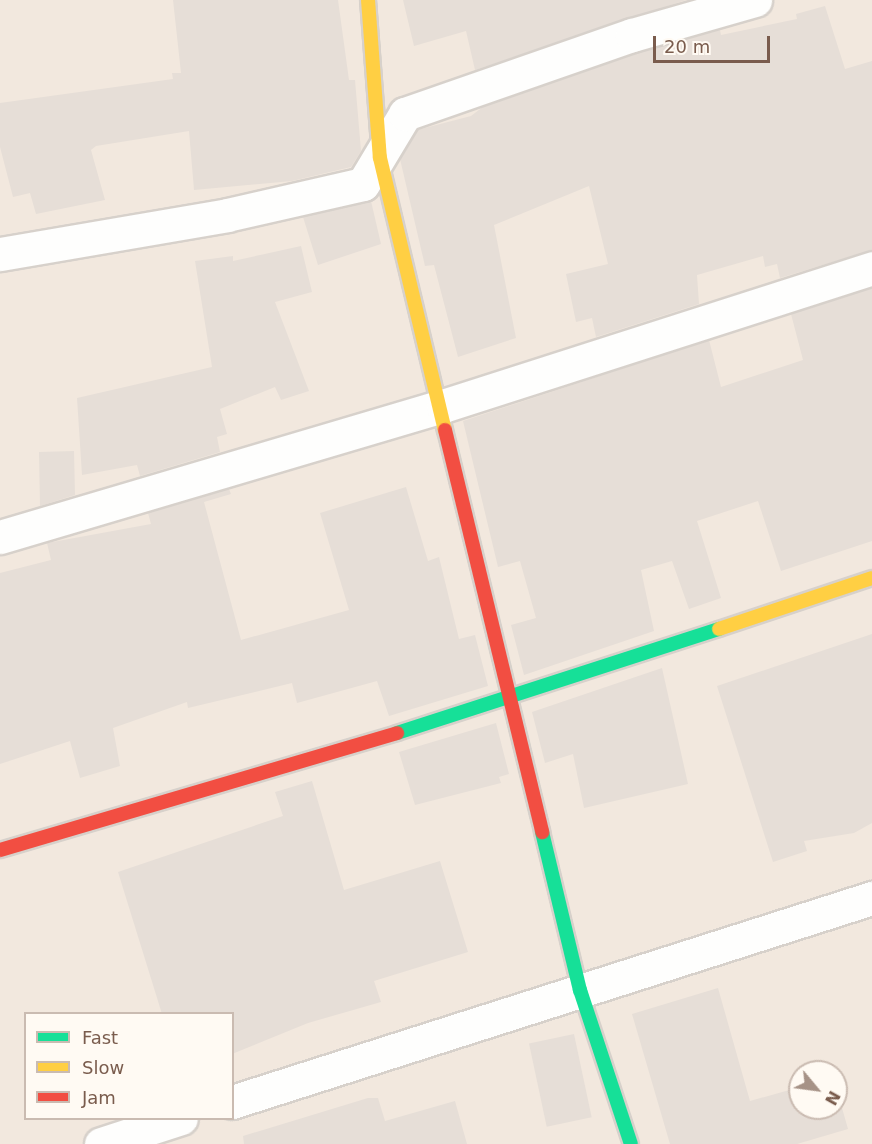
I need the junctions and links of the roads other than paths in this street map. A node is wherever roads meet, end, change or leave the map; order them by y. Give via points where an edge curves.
1 (368, 0) edge
2 (755, 0) edge
3 (380, 158) junction
4 (0, 254) edge
5 (872, 268) edge
6 (443, 406) junction
7 (0, 537) edge
8 (872, 578) edge
9 (511, 699) junction
10 (0, 850) edge
11 (872, 898) edge
12 (580, 990) junction
13 (234, 1101) edge
14 (178, 1120) edge
15 (101, 1144) edge
16 (631, 1144) edge

1 - 3 street
2 - 3 street via 632,35 405,114
3 - 4 street via 363,184 227,215
3 - 6 street
5 - 6 street
6 - 7 street
6 - 9 street
8 - 9 street
9 - 10 street
9 - 12 street
11 - 12 street
12 - 13 street
12 - 16 street
14 - 15 street

